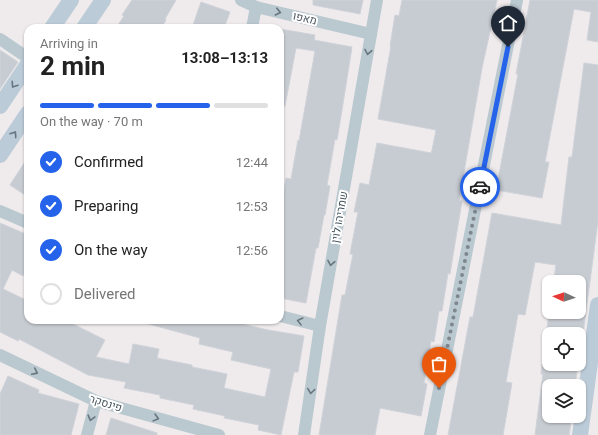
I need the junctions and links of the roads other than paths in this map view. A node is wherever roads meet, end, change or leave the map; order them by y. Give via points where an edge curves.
1 (71, 0) edge
2 (103, 0) edge
3 (241, 0) edge
4 (377, 0) edge
5 (517, 0) edge
6 (256, 7) junction
7 (55, 24) edge
8 (87, 24) edge
9 (253, 24) edge
10 (371, 34) junction
11 (0, 39) edge
12 (24, 55) edge
13 (24, 70) edge
14 (0, 106) edge
15 (24, 119) edge
16 (0, 155) edge
17 (0, 211) edge
18 (24, 221) edge
19 (598, 305) edge
20 (284, 317) edge
21 (320, 326) junction
22 (0, 355) edge
23 (96, 401) junction
24 (87, 435) edge
25 (219, 435) edge
26 (304, 435) edge
27 (430, 435) edge
28 (580, 435) edge

1 - 7 street
2 - 8 street
3 - 6 street, מאפו
4 - 10 street, שמריהו לוין
5 - 27 street
6 - 9 street
6 -> 10 street, מאפו
10 -> 21 street, שמריהו לוין
11 - 12 street
13 -> 14 street
16 -> 15 street
17 - 18 street
19 - 28 street
21 -> 20 street
21 -> 26 street, שמריהו לוין
22 -> 23 street, פינסקר
23 -> 24 street
23 -> 25 street, פינסקר

